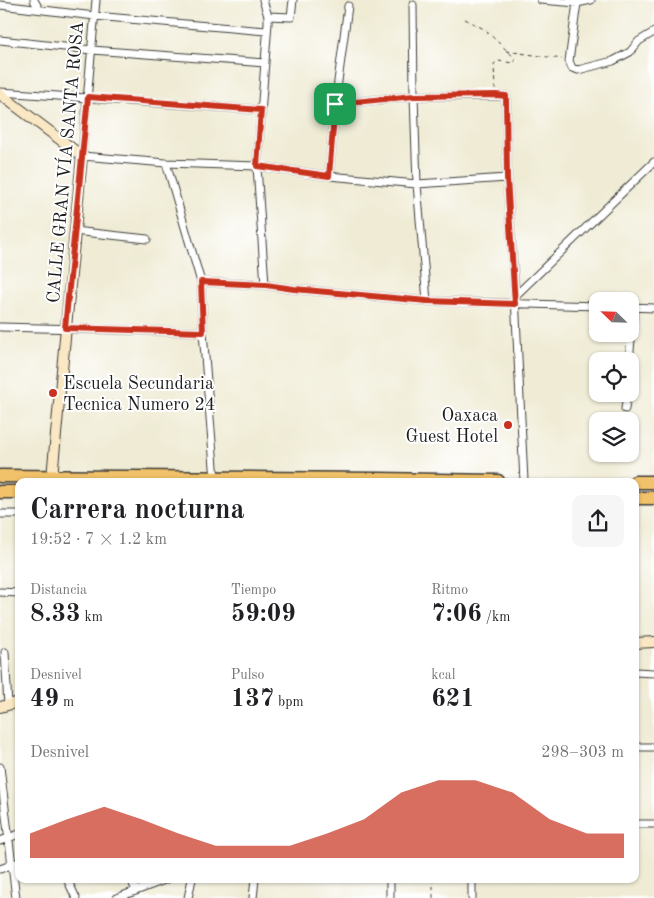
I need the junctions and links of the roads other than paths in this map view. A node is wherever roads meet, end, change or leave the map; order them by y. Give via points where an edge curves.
1 (34, 0) edge
2 (96, 0) edge
3 (264, 0) edge
4 (293, 0) edge
5 (541, 0) edge
6 (591, 0) edge
7 (577, 3) junction
8 (413, 5) dead end
9 (0, 6) edge
10 (348, 6) dead end
11 (39, 10) junction
12 (95, 16) junction
13 (268, 16) junction
14 (266, 31) junction
15 (654, 32) edge
16 (0, 40) edge
17 (92, 50) junction
18 (265, 63) junction
19 (0, 93) edge
20 (414, 96) junction
21 (88, 97) junction
22 (335, 104) junction
23 (261, 110) junction
24 (82, 156) junction
25 (654, 162) edge
26 (166, 163) junction
27 (257, 166) junction
28 (329, 176) junction
29 (507, 178) junction
30 (417, 184) junction
31 (74, 231) junction
32 (147, 239) dead end
33 (201, 282) junction
34 (266, 285) junction
35 (515, 300) junction
36 (427, 301) junction
37 (589, 305) edge
38 (639, 307) edge
39 (654, 308) edge
40 (0, 327) edge
41 (65, 328) junction
42 (203, 332) junction
43 (626, 402) edge
44 (625, 409) dead end
45 (0, 476) edge
46 (52, 477) junction
47 (106, 478) edge
48 (215, 478) edge
49 (524, 478) edge
50 (639, 482) edge
51 (654, 482) edge
52 (0, 492) edge
53 (15, 492) edge
54 (639, 498) edge
55 (654, 498) edge
56 (0, 514) edge
57 (15, 514) edge
58 (0, 592) edge
59 (15, 592) edge
60 (654, 642) edge
61 (639, 643) edge
62 (5, 652) dead end
63 (639, 672) edge
64 (654, 673) edge
65 (4, 706) edge
66 (639, 747) edge
67 (654, 747) edge
68 (0, 767) edge
69 (1, 776) edge
70 (639, 824) edge
71 (654, 824) edge
72 (15, 836) edge
73 (10, 838) junction
74 (0, 841) edge
75 (15, 860) edge
76 (15, 864) edge
77 (0, 869) edge
78 (16, 883) edge
79 (69, 883) edge
80 (133, 883) edge
81 (156, 883) edge
82 (191, 883) edge
83 (255, 883) edge
84 (390, 883) edge
85 (472, 883) edge
86 (136, 891) junction
87 (16, 898) edge
88 (76, 898) edge
89 (117, 898) edge
90 (188, 898) edge
91 (253, 898) edge
92 (390, 898) edge
93 (472, 898) edge

1 - 11 street
2 - 12 street, CALLE GRAN VÍA SANTA ROSA
3 - 13 street
4 - 13 street via 291,17
5 - 7 street
6 - 7 street
7 - 15 street via 569,60 572,68 578,70 613,61
8 - 20 street
9 - 11 street
10 - 22 street
11 - 12 street
12 - 14 street
12 - 17 street, CALLE GRAN VÍA SANTA ROSA
13 - 14 street
14 - 18 street
16 - 17 street
17 - 18 street
17 - 21 street, CALLE GRAN VÍA SANTA ROSA
18 - 23 street
19 - 21 street
19 - 24 street
20 - 22 street
20 - 29 street via 506,96
20 - 30 street
21 - 23 street
21 - 24 street, CALLE GRAN VÍA SANTA ROSA
22 - 28 street
23 - 27 street
24 - 26 street
24 - 31 street, CALLE GRAN VÍA SANTA ROSA
25 - 35 street
26 - 27 street
26 - 33 street
27 - 28 street
27 - 34 street
28 - 30 street
29 - 30 street
29 - 35 street
30 - 36 street
31 - 32 street
31 - 41 street, CALLE GRAN VÍA SANTA ROSA
33 - 34 street
33 - 42 street
34 - 36 street
35 - 36 street
35 - 37 street
35 - 49 street
38 - 39 street
40 - 41 street
41 - 42 street
41 - 46 street, CALLE GRAN VÍA SANTA ROSA
42 - 48 street
43 - 44 street
45 - 46 highway
46 - 47 highway
50 - 51 highway
52 - 53 highway
54 - 55 highway
56 - 57 street
58 - 59 street
60 - 61 street
62 - 65 street
63 - 64 street
66 - 67 street
68 - 69 street
69 - 73 street
70 - 71 street
72 - 73 street
73 - 74 street
73 - 75 street
76 - 77 street
78 - 87 street
79 - 88 street
80 - 86 street
81 - 86 street
82 - 90 street
83 - 91 street
84 - 92 street
85 - 93 street
86 - 89 street

